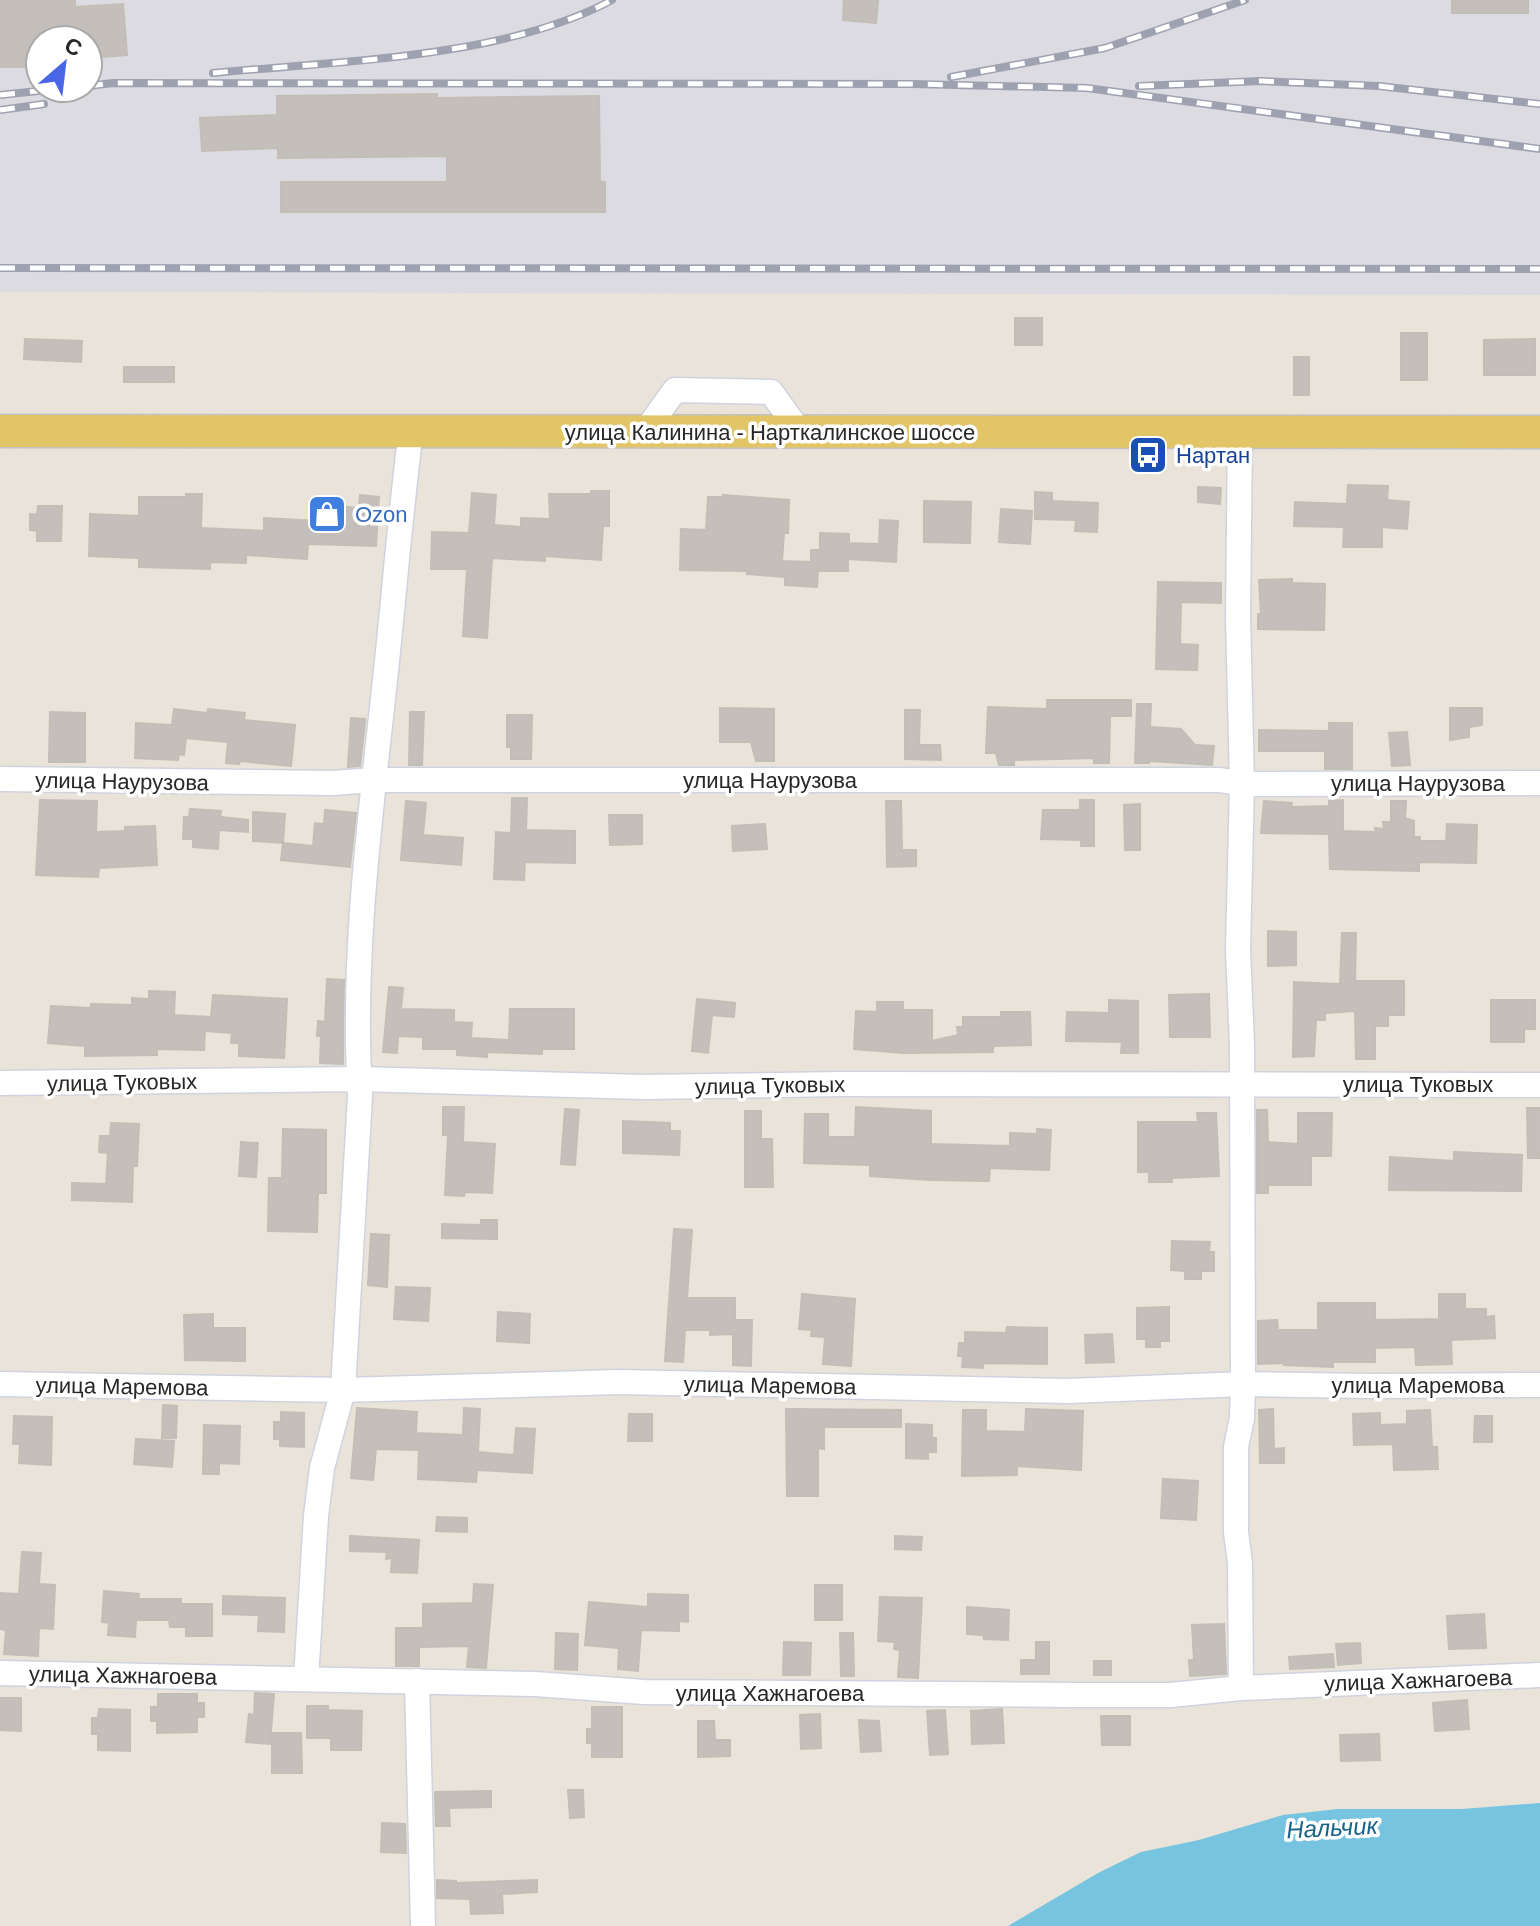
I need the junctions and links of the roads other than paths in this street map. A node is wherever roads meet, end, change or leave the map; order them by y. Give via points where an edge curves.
1 (0, 431) edge
2 (411, 431) junction
3 (1240, 432) junction
4 (1540, 432) edge
5 (0, 779) edge
6 (373, 780) junction
7 (1540, 783) edge
8 (1242, 784) junction
9 (359, 1079) junction
10 (0, 1083) edge
11 (1242, 1084) junction
12 (1540, 1085) edge
13 (0, 1384) edge
14 (1243, 1384) junction
15 (1540, 1385) edge
16 (343, 1390) junction
17 (0, 1673) edge
18 (1540, 1675) edge
19 (306, 1679) junction
20 (417, 1681) junction
21 (1241, 1688) junction
22 (423, 1926) edge

1 - 2 main road, улица Калинина - Нарткалинское шоссе
2 - 3 main road, улица Калинина - Нарткалинское шоссе
2 - 6 street
3 - 4 main road, улица Калинина - Нарткалинское шоссе
3 - 8 street
5 - 6 street, улица Наурузова
6 - 8 street, улица Наурузова
6 - 9 street via 361,915
7 - 8 street, улица Наурузова
8 - 11 street
9 - 10 street, улица Туковых
9 - 11 street, улица Туковых via 644,1087
9 - 16 street
11 - 12 street, улица Туковых
11 - 14 street
13 - 16 street, улица Маремова
14 - 15 street, улица Маремова
14 - 16 street, улица Маремова via 1069,1391 619,1382
14 - 21 street via 1236,1460
16 - 19 street via 322,1468
17 - 19 street, улица Хажнагоева
18 - 21 street, улица Хажнагоева
19 - 20 street, улица Хажнагоева
20 - 21 street, улица Хажнагоева via 644,1692 1171,1695
20 - 22 street

